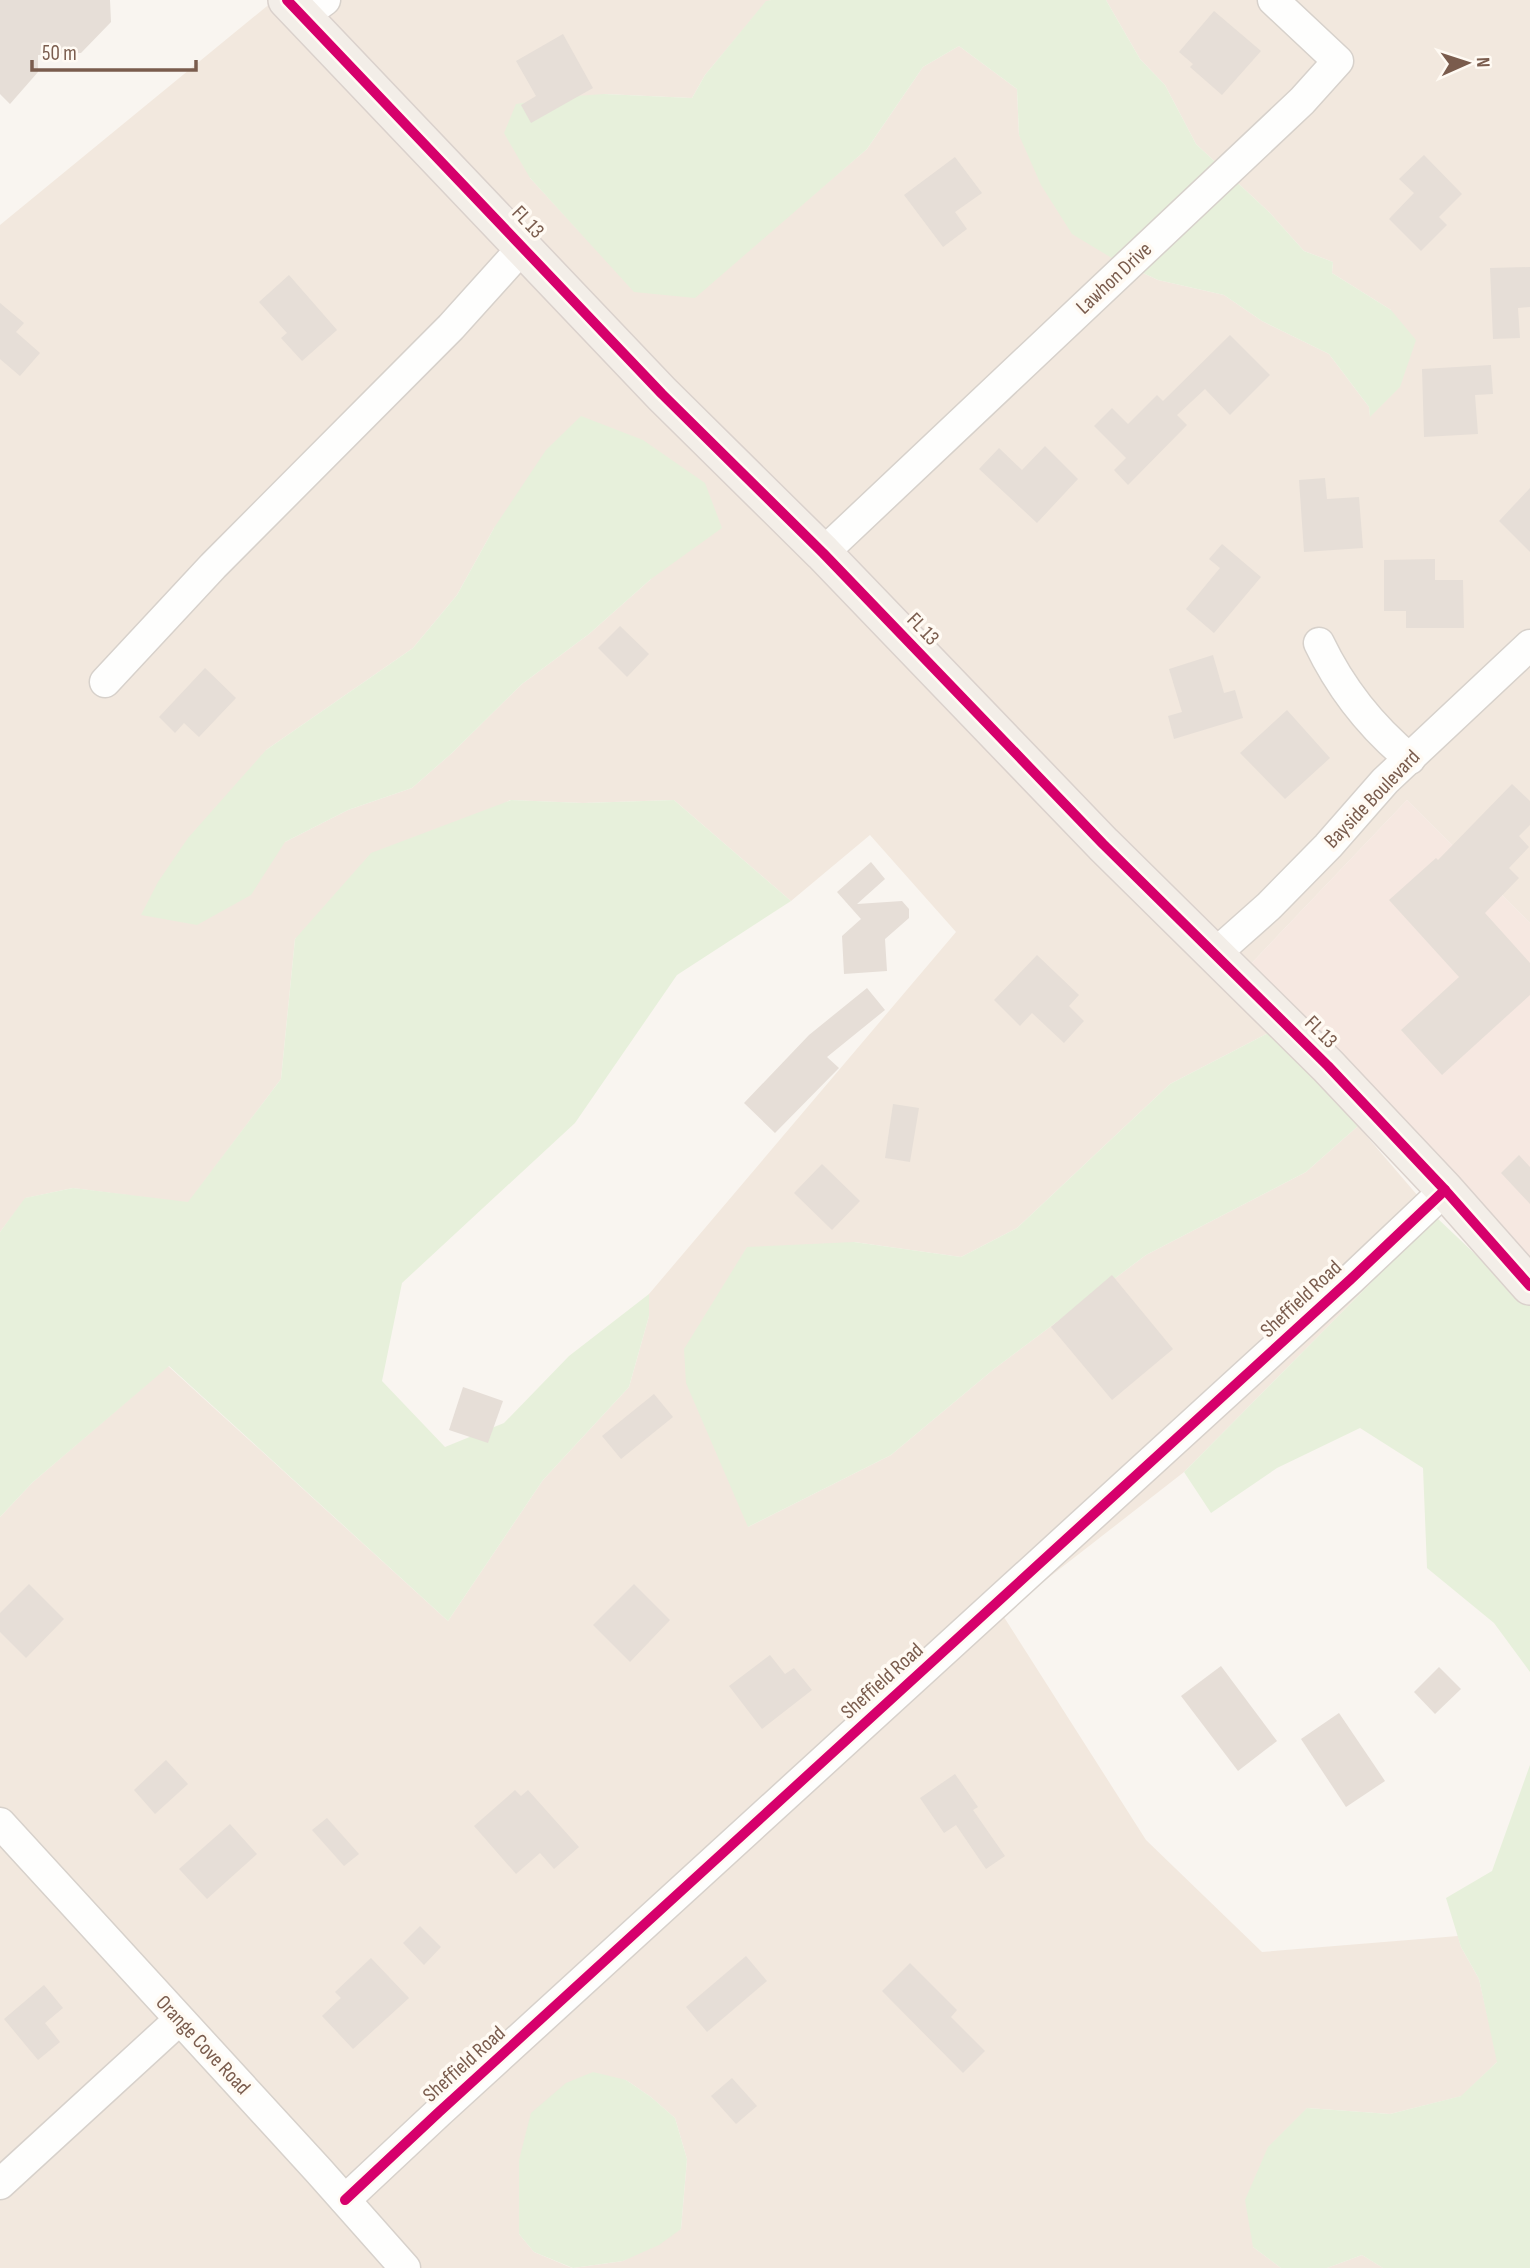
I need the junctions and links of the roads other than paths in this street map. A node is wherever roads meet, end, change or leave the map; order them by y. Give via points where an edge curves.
1 (1273, 0) edge
2 (305, 5) edge
3 (524, 246) junction
4 (823, 553) junction
5 (1319, 643) dead end
6 (1530, 645) edge
7 (105, 682) dead end
8 (1410, 759) junction
9 (1215, 954) junction
10 (1445, 1190) junction
11 (1530, 1286) edge
12 (0, 1823) edge
13 (179, 2020) junction
14 (0, 2184) edge
15 (345, 2200) junction
16 (405, 2268) edge

1 - 4 street, Lawhon Drive via 1338,61 1302,101
2 - 3 main road, FL 13
3 - 4 main road, FL 13 via 662,394
3 - 7 street
4 - 9 main road, FL 13
5 - 8 street via 1356,707
6 - 8 street, Bayside Boulevard
8 - 9 street, Bayside Boulevard via 1269,906
9 - 10 main road, FL 13
10 - 11 main road, FL 13
10 - 15 street, Sheffield Road
12 - 13 street, Orange Cove Road
13 - 14 street
13 - 15 street, Orange Cove Road
15 - 16 street, Orange Cove Road

